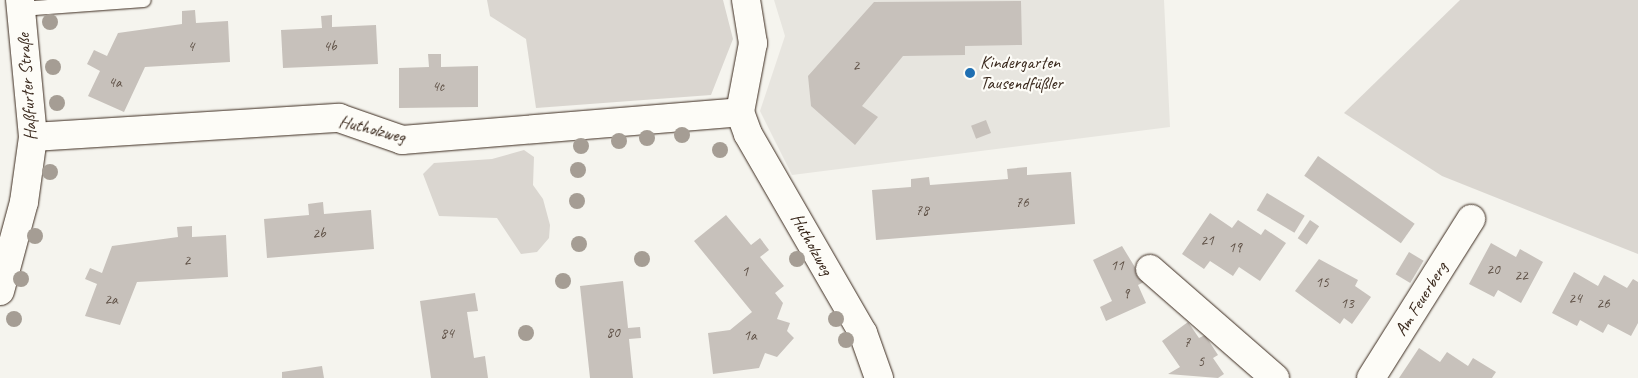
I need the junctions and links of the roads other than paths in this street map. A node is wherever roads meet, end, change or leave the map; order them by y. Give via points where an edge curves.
1 (144, 0) edge
2 (746, 0) edge
3 (21, 5) edge
4 (740, 112) junction
5 (32, 138) junction
6 (1471, 219) dead end
7 (1150, 269) dead end
8 (0, 291) edge
9 (879, 378) edge
10 (1275, 378) edge
11 (1371, 378) edge

1 - 3 lane
2 - 4 street via 753,43
3 - 5 street, Haßfurter Straße
4 - 5 street, Hutholzweg via 402,140 339,118
4 - 9 street, Hutholzweg via 748,134 863,333
5 - 8 street, Haßfurter Straße via 24,202
6 - 11 street, Am Feuerberg
7 - 10 street

